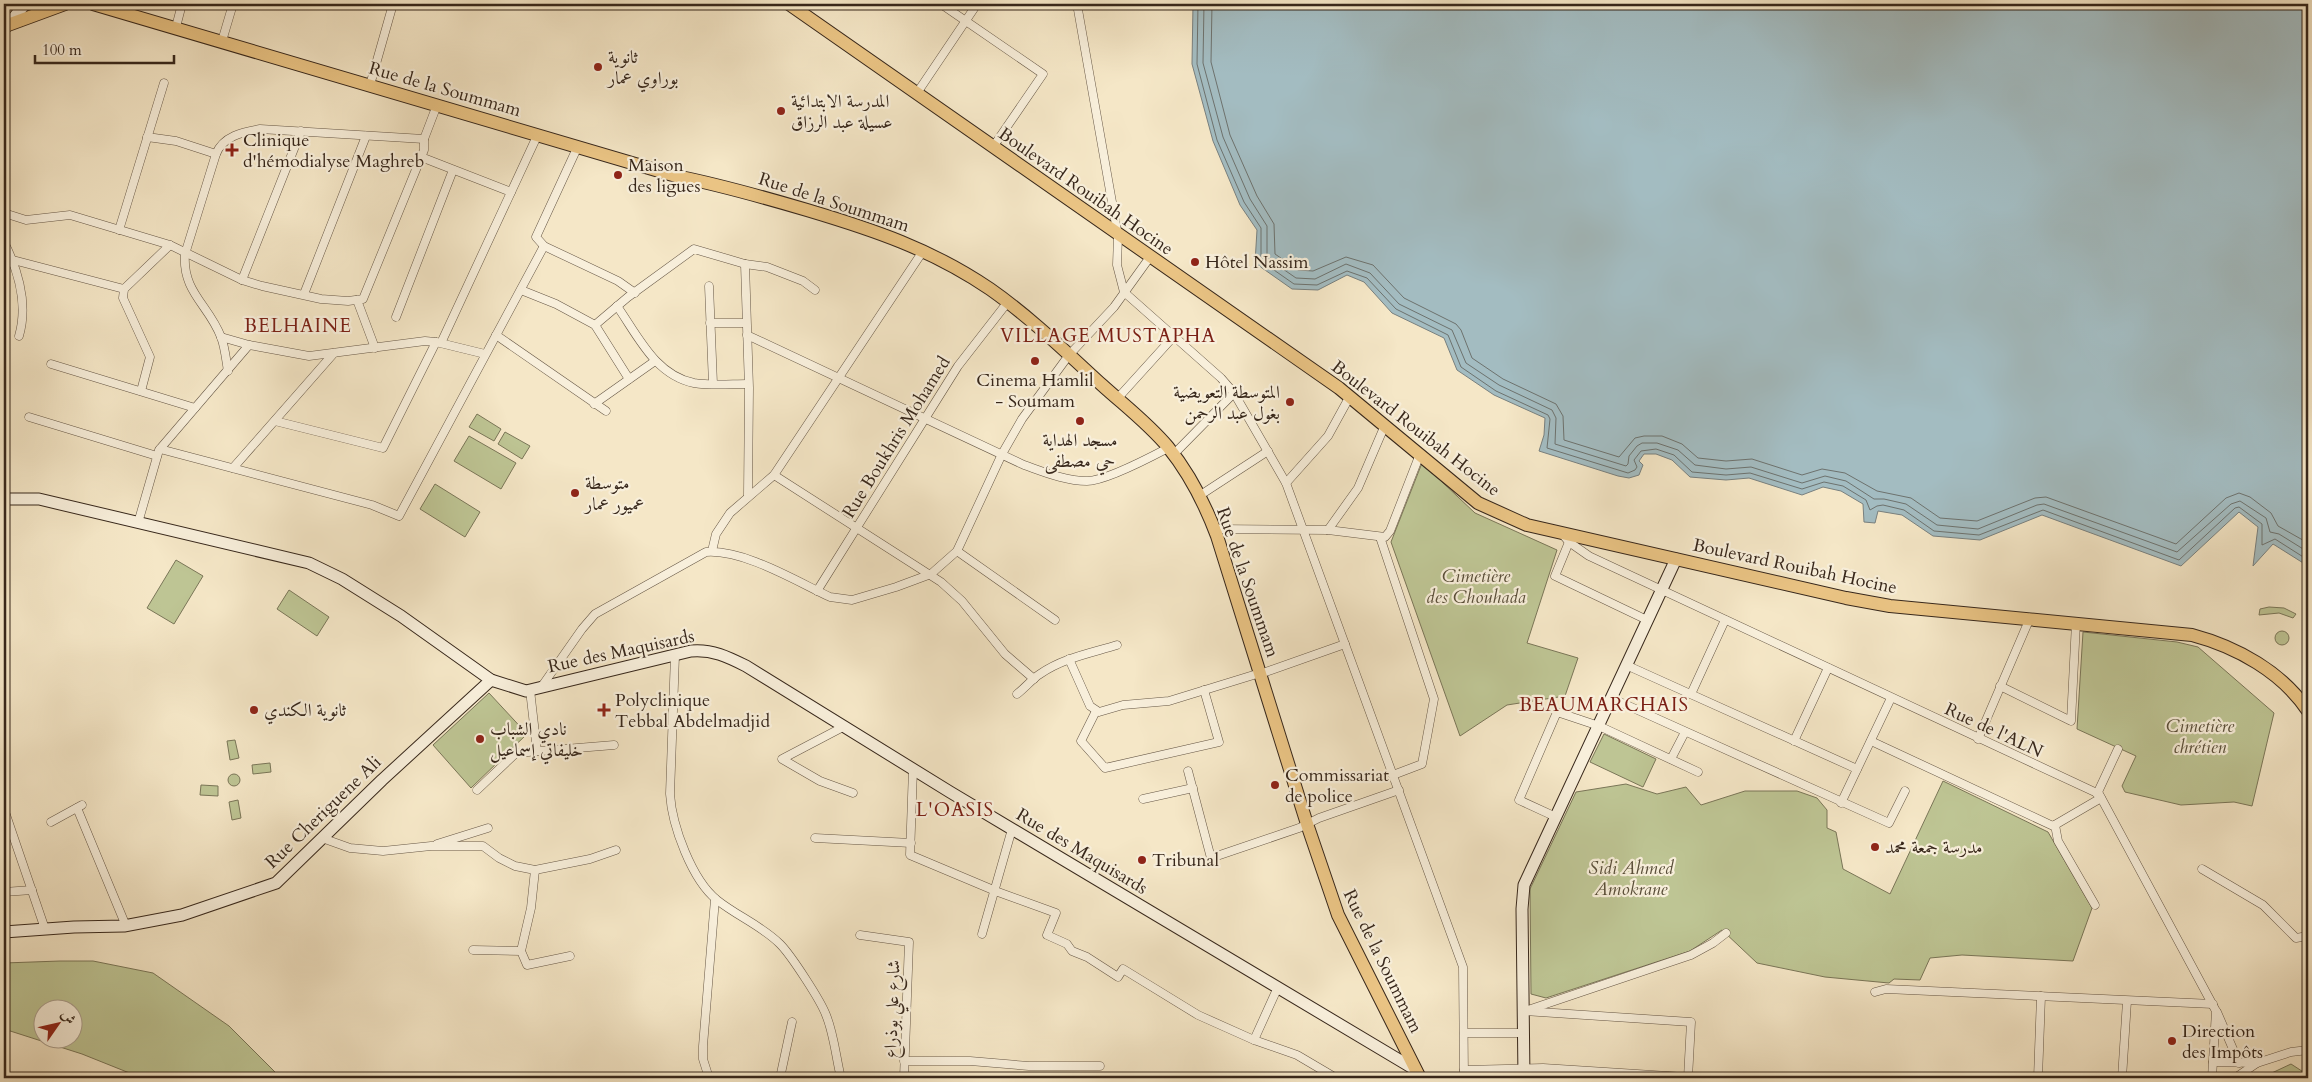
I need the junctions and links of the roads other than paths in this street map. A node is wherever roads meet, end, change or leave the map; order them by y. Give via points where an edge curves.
1 (25, 4) edge
2 (65, 4) edge
3 (93, 4) edge
4 (182, 4) edge
5 (233, 4) edge
6 (383, 4) edge
7 (789, 4) edge
8 (941, 4) edge
9 (977, 4) edge
10 (1077, 4) edge
11 (393, 5) edge
12 (966, 21) junction
13 (6, 27) edge
14 (176, 28) junction
15 (222, 41) junction
16 (164, 83) dead end
17 (370, 85) junction
18 (917, 93) junction
19 (437, 105) junction
20 (301, 131) junction
21 (538, 134) junction
22 (366, 136) junction
23 (147, 137) junction
24 (424, 139) junction
25 (578, 146) junction
26 (993, 147) junction
27 (216, 154) junction
28 (421, 157) junction
29 (453, 170) junction
30 (511, 192) junction
31 (4, 213) edge
32 (119, 230) junction
33 (1118, 236) junction
34 (4, 242) edge
35 (170, 245) junction
36 (544, 246) junction
37 (924, 251) junction
38 (185, 254) junction
39 (1150, 257) junction
40 (13, 260) junction
41 (745, 264) junction
42 (242, 280) junction
43 (709, 286) dead end
44 (124, 289) junction
45 (521, 290) junction
46 (815, 290) dead end
47 (635, 292) junction
48 (1124, 292) junction
49 (304, 294) junction
50 (357, 300) junction
51 (1007, 303) junction
52 (617, 306) junction
53 (396, 317) dead end
54 (710, 323) junction
55 (746, 323) junction
56 (596, 325) junction
57 (747, 335) junction
58 (19, 336) dead end
59 (496, 336) junction
60 (1175, 336) junction
61 (221, 337) junction
62 (439, 343) junction
63 (249, 345) junction
64 (375, 348) junction
65 (334, 353) junction
66 (486, 354) junction
67 (1070, 355) junction
68 (654, 361) junction
69 (51, 364) dead end
70 (228, 371) junction
71 (839, 378) junction
72 (629, 379) junction
73 (713, 384) junction
74 (748, 384) junction
75 (141, 391) junction
76 (1234, 393) junction
77 (1350, 396) junction
78 (1117, 399) junction
79 (594, 404) junction
80 (195, 408) junction
81 (606, 411) dead end
82 (30, 418) dead end
83 (925, 419) junction
84 (275, 422) junction
85 (1386, 425) junction
86 (1268, 451) junction
87 (159, 452) junction
88 (1171, 452) junction
89 (1002, 454) junction
90 (1420, 454) junction
91 (233, 468) junction
92 (774, 475) junction
93 (1286, 483) junction
94 (748, 495) junction
95 (1199, 496) junction
96 (4, 499) edge
97 (138, 523) junction
98 (857, 527) junction
99 (1215, 529) junction
100 (1302, 529) junction
101 (1328, 530) junction
102 (1380, 537) junction
103 (1565, 537) junction
104 (712, 551) junction
105 (958, 551) junction
106 (1676, 559) junction
107 (931, 574) junction
108 (1661, 590) junction
109 (817, 591) junction
110 (2030, 618) junction
111 (1055, 620) dead end
112 (1647, 620) junction
113 (1725, 620) junction
114 (2076, 623) junction
115 (1345, 644) junction
116 (1117, 645) dead end
117 (675, 655) junction
118 (1069, 659) junction
119 (1626, 665) junction
120 (1828, 668) junction
121 (1260, 674) junction
122 (1034, 679) junction
123 (491, 680) junction
124 (542, 686) junction
125 (2000, 686) junction
126 (530, 690) junction
127 (1204, 690) junction
128 (1017, 694) dead end
129 (1691, 694) junction
130 (1611, 698) junction
131 (1892, 698) junction
132 (1096, 711) junction
133 (2308, 711) edge
134 (843, 726) junction
135 (1599, 726) junction
136 (1685, 732) junction
137 (1978, 739) junction
138 (1794, 740) junction
139 (1871, 741) junction
140 (614, 745) dead end
141 (2118, 749) dead end
142 (537, 751) junction
143 (1671, 759) junction
144 (1857, 769) junction
145 (913, 770) junction
146 (1188, 771) dead end
147 (1698, 772) dead end
148 (1393, 775) junction
149 (1193, 788) junction
150 (477, 790) dead end
151 (1399, 790) junction
152 (1905, 792) dead end
153 (853, 793) dead end
154 (2099, 796) junction
155 (1143, 799) dead end
156 (1841, 803) junction
157 (4, 809) edge
158 (1556, 817) junction
159 (51, 822) dead end
160 (1307, 824) junction
161 (2055, 825) junction
162 (488, 828) dead end
163 (1012, 829) junction
164 (322, 838) junction
165 (815, 838) dead end
166 (911, 843) junction
167 (431, 846) junction
168 (616, 850) dead end
169 (2202, 869) dead end
170 (535, 870) junction
171 (32, 890) junction
172 (993, 890) junction
173 (4, 892) edge
174 (715, 899) junction
175 (2095, 905) dead end
176 (126, 926) junction
177 (45, 929) junction
178 (4, 932) edge
179 (1726, 933) dead end
180 (982, 934) dead end
181 (860, 935) dead end
182 (2308, 936) edge
183 (473, 950) dead end
184 (521, 951) junction
185 (570, 956) dead end
186 (1278, 987) junction
187 (1876, 992) dead end
188 (2041, 996) junction
189 (2127, 1001) junction
190 (2214, 1007) junction
191 (1524, 1011) junction
192 (792, 1022) dead end
193 (1464, 1033) junction
194 (1524, 1033) junction
195 (1254, 1040) junction
196 (2308, 1050) edge
197 (904, 1061) junction
198 (2213, 1062) junction
199 (2239, 1063) junction
200 (2257, 1063) junction
201 (1100, 1066) dead end
202 (1464, 1070) junction
203 (1524, 1073) edge
204 (1418, 1074) edge
205 (709, 1078) edge
206 (780, 1078) edge
207 (841, 1078) edge
208 (904, 1078) edge
209 (1336, 1078) edge
210 (1464, 1078) edge
211 (1688, 1078) edge
212 (1700, 1078) edge
213 (2038, 1078) edge
214 (2122, 1078) edge
215 (2212, 1078) edge
216 (2235, 1078) edge

1 - 13 main road
2 - 13 main road
3 - 14 main road, Rue de la Soummam
4 - 14 street
5 - 15 street
6 - 11 street
7 - 18 main road, Boulevard Rouibah Hocine
8 - 12 street
9 - 12 street
10 - 33 street
11 - 17 street
12 - 18 street
12 - 26 street via 1043,74
14 - 15 main road, Rue de la Soummam
15 - 17 main road, Rue de la Soummam
16 - 23 street
17 - 19 main road, Rue de la Soummam
18 - 26 main road, Boulevard Rouibah Hocine
19 - 21 main road, Rue de la Soummam
19 - 24 street
20 - 22 street
20 - 27 street via 250,130 226,140
20 - 42 street
21 - 25 main road, Rue de la Soummam
21 - 30 street
22 - 24 street
22 - 49 street
23 - 27 street via 176,141
23 - 32 street
24 - 28 street
25 - 36 street via 536,237
25 - 37 main road, Rue de la Soummam via 866,228
26 - 33 main road, Boulevard Rouibah Hocine
27 - 38 street
28 - 29 street
28 - 50 street via 363,299
29 - 30 street
29 - 53 street
30 - 62 street
31 - 32 street via 26,220 70,215
32 - 35 street
33 - 39 main road, Boulevard Rouibah Hocine
33 - 48 street via 1117,265
34 - 40 street
35 - 38 street
35 - 44 street
36 - 45 street
36 - 47 street
37 - 51 main road, Rue de la Soummam via 960,270
37 - 71 street
38 - 42 street
38 - 61 street via 187,280
39 - 48 street
39 - 77 main road, Boulevard Rouibah Hocine
40 - 44 street
40 - 58 street via 24,321
41 - 46 street via 767,267
41 - 47 street via 694,249
41 - 55 street
42 - 49 street
43 - 54 street
44 - 75 street via 123,298 150,357
45 - 56 street
45 - 59 street
47 - 52 street
48 - 60 street
48 - 67 street
49 - 50 street via 321,299
50 - 64 street
51 - 67 main road, Rue de la Soummam
51 - 83 street, Rue Boukhris Mohamed via 958,366
52 - 56 street
52 - 68 street
54 - 55 street
54 - 73 street
55 - 57 street
56 - 72 street
57 - 71 street
57 - 74 street
59 - 66 street
59 - 79 street
60 - 76 street
60 - 78 street
61 - 63 street
61 - 70 street
62 - 64 street
62 - 66 street
62 - 84 street via 383,448
63 - 65 street via 309,356
63 - 70 street
64 - 65 street
65 - 84 street
66 - 91 street via 400,516 372,505
67 - 78 main road, Rue de la Soummam
67 - 89 street via 1022,419
68 - 72 street
68 - 73 street via 677,377 696,384
69 - 75 street
70 - 80 street
71 - 83 street
71 - 92 street
72 - 79 street
73 - 74 street
74 - 94 street
75 - 80 street
76 - 86 street
76 - 88 street
77 - 85 main road, Boulevard Rouibah Hocine
77 - 93 street via 1328,436
78 - 88 main road, Rue de la Soummam
79 - 81 street
80 - 87 street
82 - 87 street
83 - 89 street
83 - 98 street, Rue Boukhris Mohamed
84 - 91 street
85 - 90 main road, Boulevard Rouibah Hocine
85 - 101 street via 1358,488
86 - 93 street
86 - 95 street
87 - 91 street
87 - 97 street
88 - 89 street via 1089,482 1055,476
88 - 95 main road, Rue de la Soummam
89 - 105 street
90 - 102 street via 1390,531 1385,537
90 - 103 main road, Boulevard Rouibah Hocine via 1478,503 1527,525
92 - 94 street
92 - 98 street
93 - 100 street
94 - 104 street via 716,534
95 - 99 main road, Rue de la Soummam
96 - 97 main road via 40,499
97 - 123 main road via 309,563 342,579 401,616
98 - 107 street
98 - 109 street, Rue Boukhris Mohamed
99 - 100 street
99 - 121 main road, Rue de la Soummam
100 - 101 street
100 - 115 street
101 - 102 street
102 - 148 street via 1434,699 1422,764
103 - 106 main road, Boulevard Rouibah Hocine
103 - 108 street, Rue de l'ALN via 1589,556
103 - 112 street via 1555,576
104 - 109 street via 746,558
104 - 124 street via 699,554 595,614
105 - 107 street
105 - 111 street
106 - 108 main road
106 - 110 main road, Boulevard Rouibah Hocine via 1890,606
107 - 109 street via 852,600 837,599
107 - 122 street via 955,594 1006,654
108 - 112 main road
108 - 113 street, Rue de l'ALN
110 - 114 main road, Boulevard Rouibah Hocine
110 - 125 street
112 - 119 main road
113 - 120 street, Rue de l'ALN
113 - 129 street
114 - 125 street via 2071,721
114 - 133 main road, Boulevard Rouibah Hocine via 2182,634 2219,643 2246,656 2275,676
115 - 121 street
115 - 148 street
116 - 118 street
117 - 124 main road, Rue des Maquisards
117 - 134 main road, Rue des Maquisards via 700,650 725,656
117 - 174 street via 671,812 692,865
118 - 122 street
118 - 132 street via 1090,706
119 - 129 street
119 - 130 main road
120 - 131 street, Rue de l'ALN
120 - 138 street
121 - 127 street
121 - 160 main road, Rue de la Soummam
122 - 128 street
123 - 126 main road
123 - 164 main road, Rue Cheriguene Ali
124 - 126 main road, Rue des Maquisards
125 - 137 street
126 - 142 street
127 - 132 street via 1169,701
127 - 132 street via 1219,742 1105,768 1081,741
129 - 138 street
130 - 135 main road
130 - 136 street
131 - 137 street, Rue de l'ALN
131 - 139 street
134 - 145 main road, Rue des Maquisards
134 - 153 street via 782,760 820,781
135 - 143 street
135 - 158 main road
135 - 158 street via 1557,712 1519,800
136 - 143 street
136 - 156 street
137 - 154 street, Rue de l'ALN
138 - 144 street
139 - 144 street
139 - 161 street
140 - 142 street
141 - 154 street
142 - 150 street via 516,753
143 - 147 street
144 - 156 street
145 - 163 main road, Rue des Maquisards
145 - 166 street
146 - 149 street
148 - 151 street
149 - 155 street
149 - 160 street via 1211,858
151 - 160 street
151 - 193 street via 1463,967
152 - 156 street via 1889,823
154 - 161 street
154 - 190 street
157 - 171 street
158 - 191 main road via 1524,885
159 - 176 street via 80,806
160 - 204 main road, Rue de la Soummam via 1338,915
161 - 175 street via 2058,841
162 - 167 street
163 - 172 street
163 - 186 main road, Rue des Maquisards
164 - 167 street via 350,848 383,851
164 - 176 main road, Rue Cheriguene Ali via 276,882 182,915
165 - 166 street
166 - 172 street via 910,855
167 - 170 street via 483,846 515,866
168 - 170 street via 590,860
169 - 182 street via 2263,906 2296,938
170 - 184 street via 531,908
171 - 173 street
171 - 177 street
172 - 180 street
172 - 195 street via 1056,913 1047,935 1067,944 1072,951 1118,976 1122,969 1198,1015
174 - 205 street via 703,1046
174 - 207 street via 773,938 786,952 826,1014
176 - 177 main road, Rue Cheriguene Ali
177 - 178 main road, Rue Cheriguene Ali
179 - 191 street via 1691,955
181 - 197 street, شارع علي بوذراع via 909,942
183 - 184 street
184 - 185 street via 527,965
186 - 195 street
186 - 204 main road, Rue des Maquisards
187 - 188 street via 1886,989
188 - 189 street
188 - 213 street
189 - 190 street
189 - 214 street
190 - 198 street
190 - 199 street
191 - 194 main road
191 - 211 street via 1691,1022
192 - 206 street
193 - 194 street
193 - 202 street
194 - 203 main road
195 - 209 street via 1297,1055
196 - 200 street
197 - 201 street
197 - 208 street, شارع علي بوذراع
198 - 199 street
198 - 215 street
199 - 200 street
200 - 216 street
202 - 203 street
202 - 210 street
203 - 211 street
211 - 212 street

